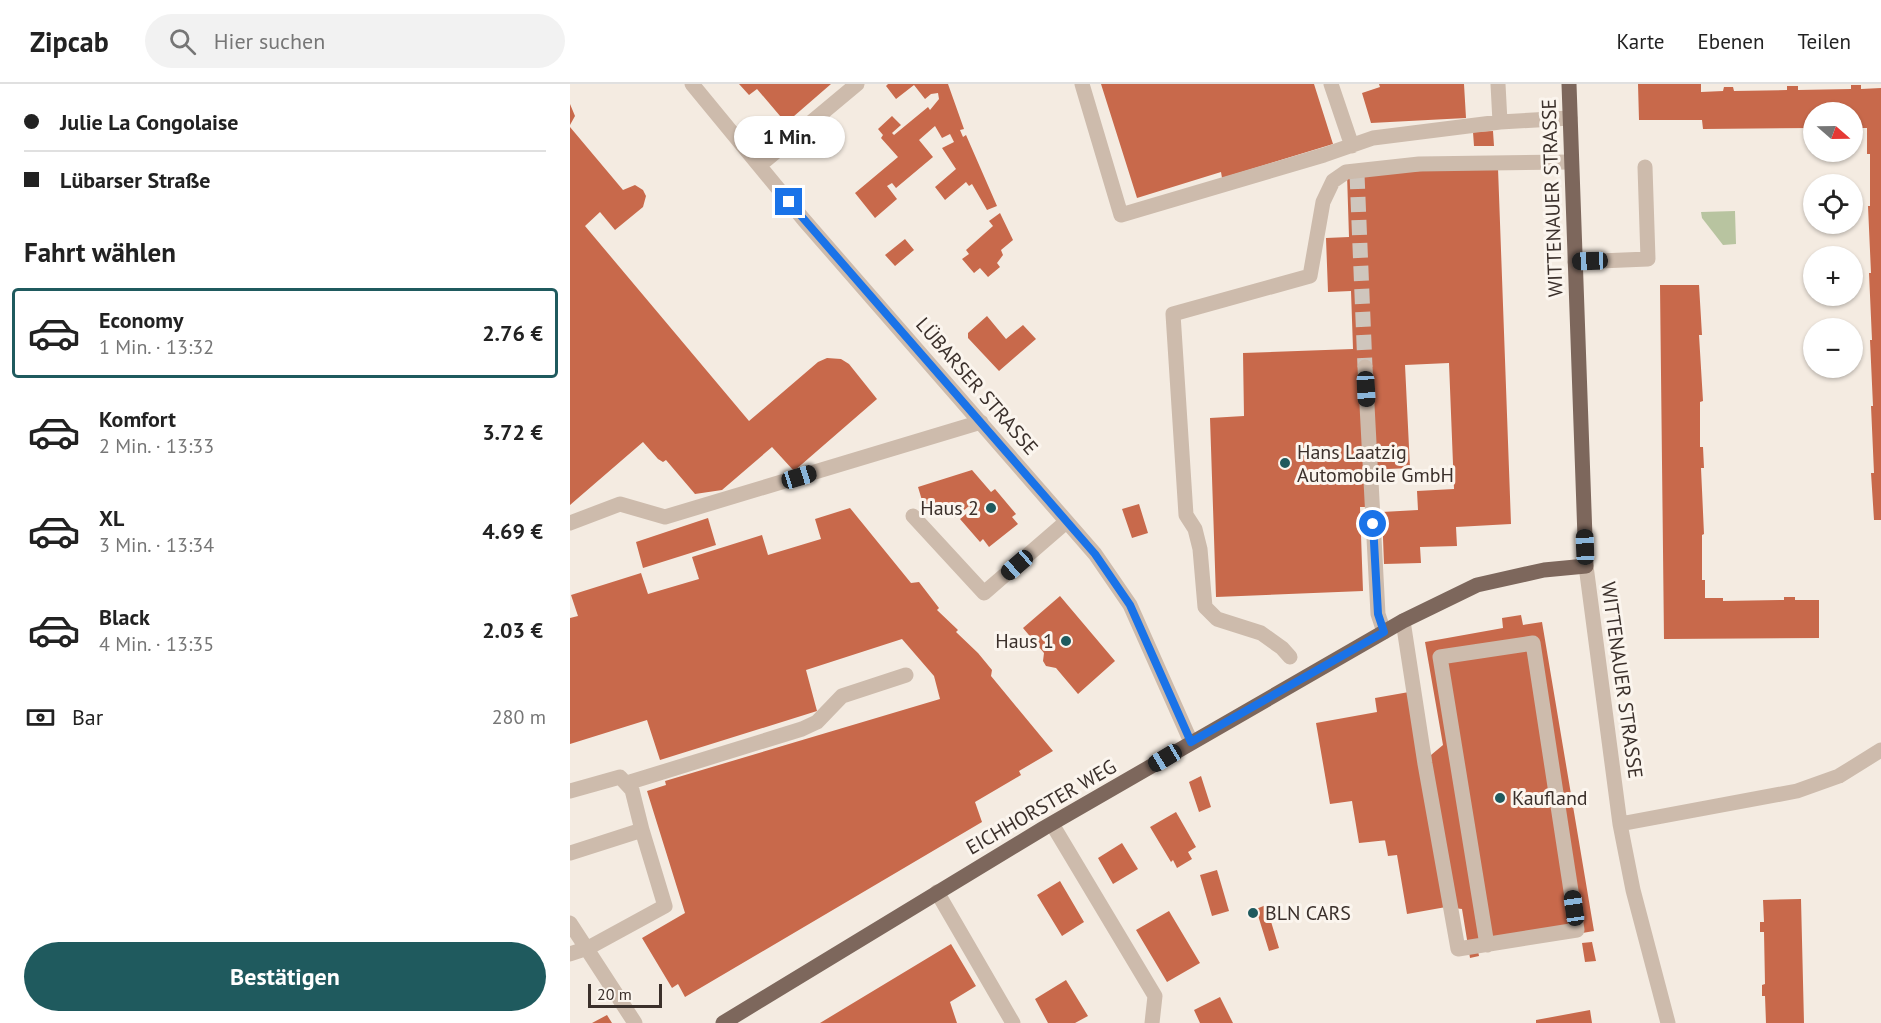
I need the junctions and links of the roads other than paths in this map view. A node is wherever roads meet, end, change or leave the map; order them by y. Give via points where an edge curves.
1 (692, 84) edge
2 (857, 84) edge
3 (1082, 84) edge
4 (1331, 84) edge
5 (1498, 84) edge
6 (1569, 84) edge
7 (1570, 117) junction
8 (1500, 122) junction
9 (1352, 146) junction
10 (1572, 162) junction
11 (760, 165) junction
12 (1645, 167) dead end
13 (1575, 262) junction
14 (1365, 367) tunnel mouth
15 (981, 422) junction
16 (913, 516) dead end
17 (1066, 522) junction
18 (570, 523) edge
19 (1586, 566) junction
20 (1403, 621) junction
21 (1384, 632) junction
22 (1290, 657) dead end
23 (906, 675) dead end
24 (1191, 742) junction
25 (1881, 750) edge
26 (627, 783) junction
27 (570, 791) edge
28 (1052, 824) junction
29 (1620, 824) junction
30 (642, 830) junction
31 (570, 853) edge
32 (937, 892) junction
33 (570, 923) edge
34 (1487, 945) junction
35 (588, 948) junction
36 (570, 954) edge
37 (635, 1023) edge
38 (723, 1023) edge
39 (1013, 1023) edge
40 (1152, 1023) edge
41 (1668, 1023) edge

1 - 11 street, LÜBARSER STRASSE
2 - 11 street
3 - 9 street via 1121,215
4 - 9 street
5 - 8 street
6 - 7 main road, WITTENAUER STRASSE
7 - 8 street
7 - 10 main road, WITTENAUER STRASSE
8 - 9 street via 1373,138
10 - 13 main road, WITTENAUER STRASSE
10 - 22 street via 1419,164 1352,171 1334,181 1323,202 1310,276 1173,314 1186,515 1200,549 1205,607 1216,619 1261,633
11 - 15 street, LÜBARSER STRASSE
12 - 13 street via 1648,259
13 - 19 main road, WITTENAUER STRASSE
14 - 21 street via 1378,614
15 - 17 street, LÜBARSER STRASSE
15 - 18 street via 665,517 620,504
16 - 17 street via 984,593
17 - 24 street, LÜBARSER STRASSE via 1095,554 1130,605
19 - 20 main road, EICHHORSTER WEG via 1544,570 1477,585
19 - 29 street, WITTENAUER STRASSE
20 - 21 main road, EICHHORSTER WEG
20 - 34 street via 1458,949
21 - 24 main road, EICHHORSTER WEG
23 - 26 street via 842,696 817,722 802,729
24 - 28 main road, EICHHORSTER WEG
25 - 29 street via 1839,776 1797,790
26 - 27 street via 620,777
26 - 30 street
28 - 32 main road, EICHHORSTER WEG
28 - 40 street via 1155,996
29 - 41 street, WITTENAUER STRASSE
30 - 31 street
30 - 35 street via 665,906
32 - 38 main road, EICHHORSTER WEG
32 - 39 street
33 - 35 street
34 - 34 street via 1577,930 1533,643 1440,657
35 - 36 street
35 - 37 street

